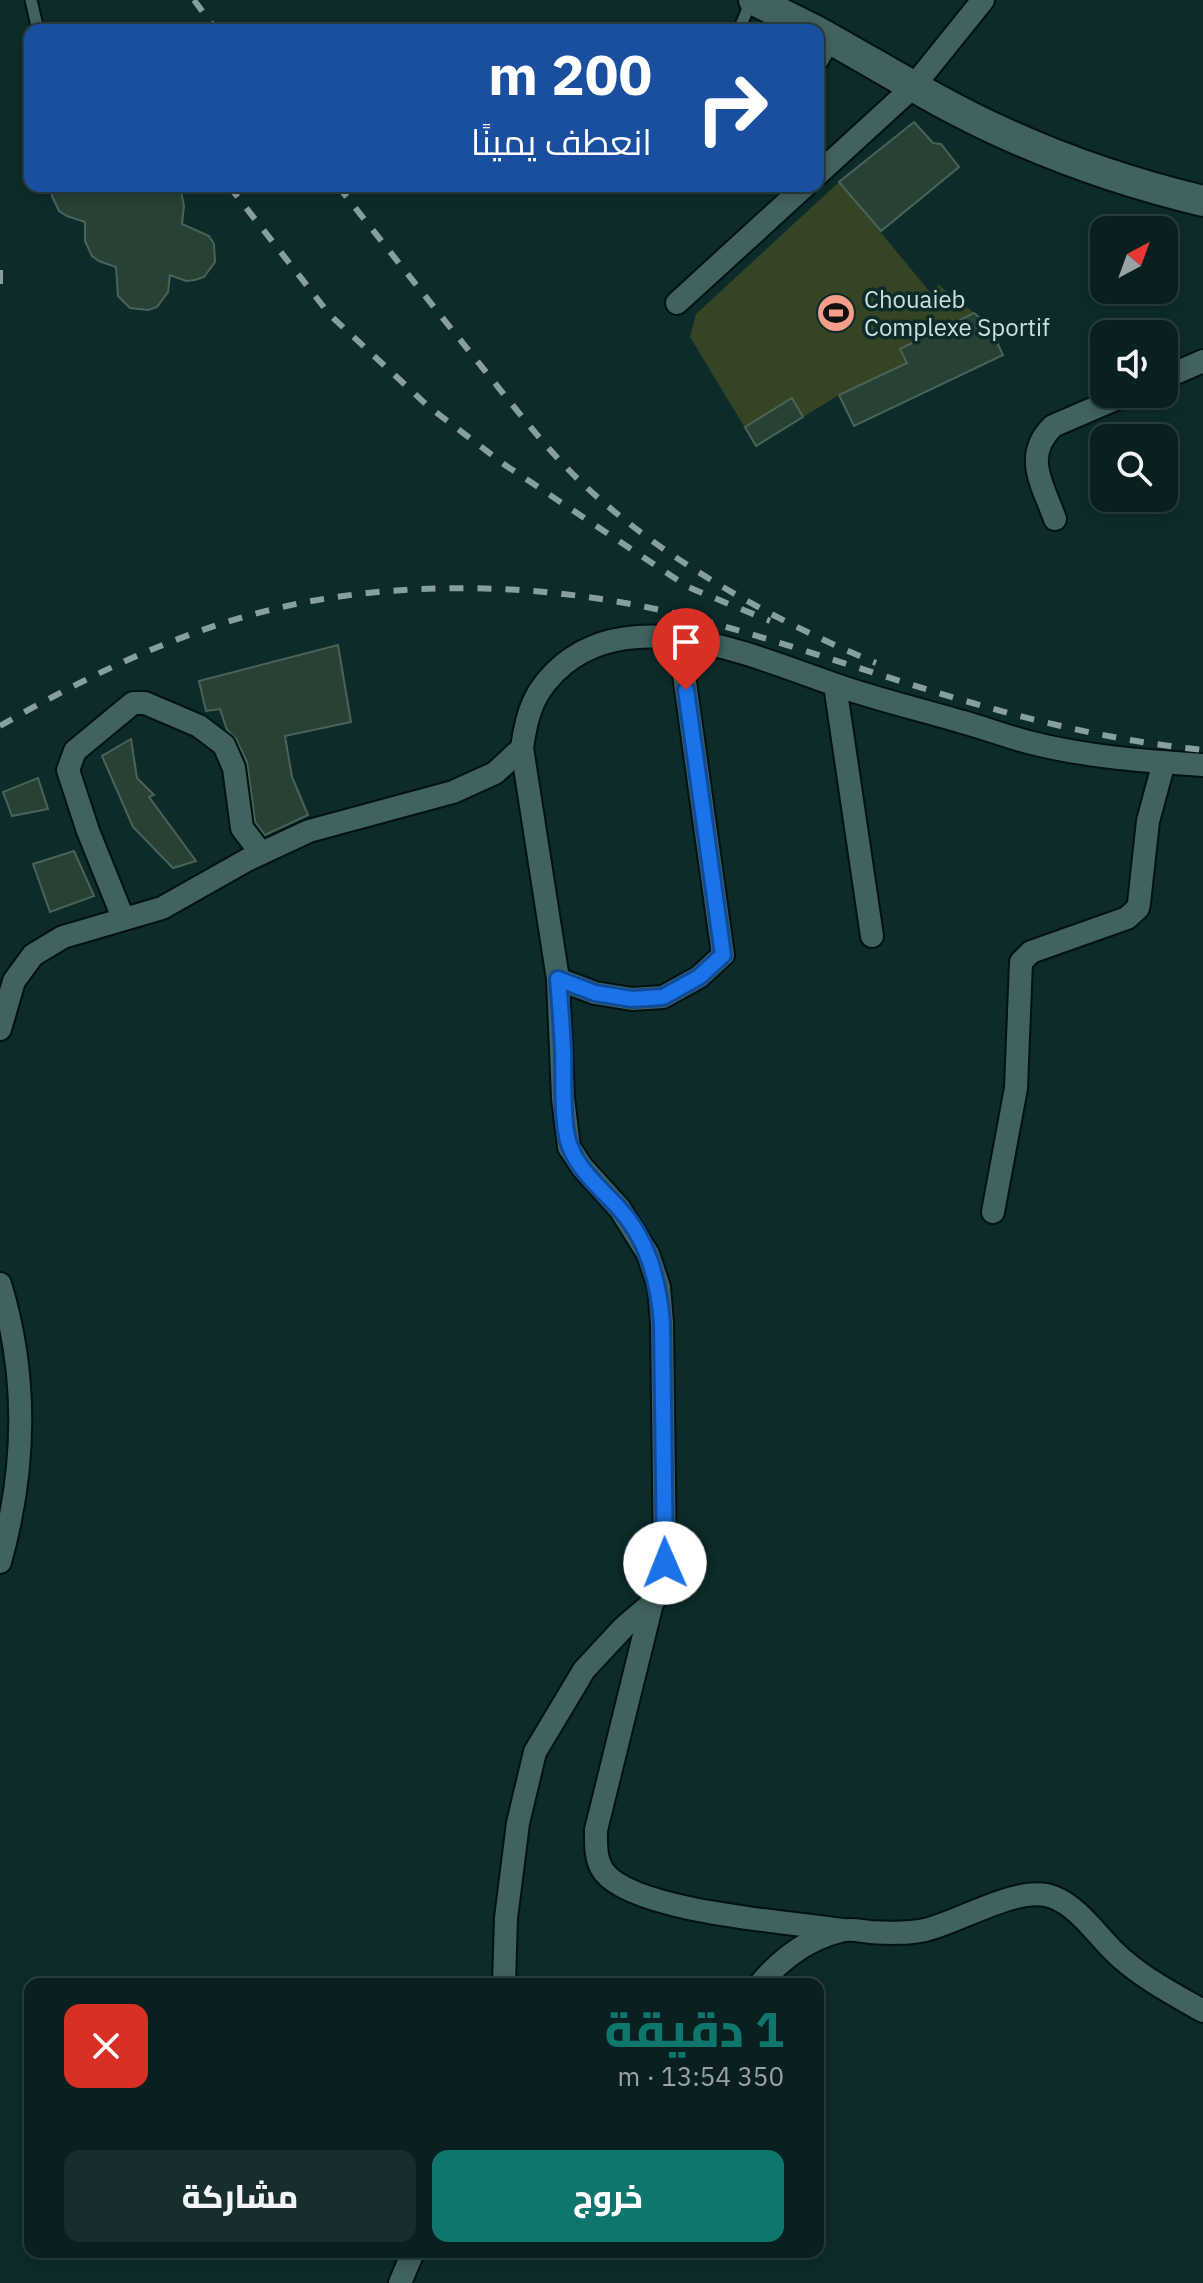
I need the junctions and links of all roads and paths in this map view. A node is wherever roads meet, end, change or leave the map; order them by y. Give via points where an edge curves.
1 (31, 0) edge
2 (753, 0) edge
3 (983, 0) edge
4 (37, 24) edge
5 (742, 24) edge
6 (810, 24) edge
7 (824, 33) edge
8 (913, 87) junction
9 (824, 169) edge
10 (798, 192) edge
11 (1203, 201) edge
12 (677, 303) dead end
13 (1203, 361) edge
14 (1178, 372) edge
15 (1095, 408) edge
16 (1055, 519) dead end
17 (679, 639) junction
18 (835, 685) junction
19 (522, 748) junction
20 (1164, 762) junction
21 (1203, 765) edge
22 (261, 853) junction
23 (123, 918) junction
24 (872, 936) dead end
25 (558, 979) junction
26 (0, 1029) edge
27 (993, 1212) dead end
28 (0, 1284) edge
29 (0, 1562) edge
30 (652, 1603) junction
31 (842, 1930) junction
32 (504, 1978) edge
33 (765, 1978) edge
34 (1203, 2011) edge
35 (410, 2258) edge
36 (400, 2283) edge

1 - 4 lane
2 - 5 lane
2 - 6 main road
3 - 8 street
7 - 8 main road
8 - 9 street
8 - 11 main road via 1006,134 1100,172
10 - 12 street
13 - 14 street
15 - 16 street via 1053,426 1037,447 1036,461
17 - 18 street via 783,664
17 - 19 street via 624,639 574,656 546,679 526,715
17 - 25 street via 723,955 699,977 663,997 607,995
18 - 20 street via 1029,742 1096,756
18 - 24 street
19 - 22 street via 495,773 453,792 309,831
19 - 25 street
20 - 21 street
20 - 27 street via 1148,821 1138,908 1127,918 1031,952 1021,962 1016,1088
22 - 23 street via 162,908
22 - 23 street via 242,828 234,768 224,745 199,726 133,703 75,751 68,770
23 - 26 street via 63,937 33,955 14,981
25 - 30 street via 569,1147 637,1233 659,1287 665,1563
28 - 29 street via 19,1371 21,1412 16,1490
30 - 31 street via 596,1830 596,1854 603,1871 622,1888 660,1903
30 - 32 street via 584,1670 535,1752 518,1823
31 - 33 street via 802,1946
31 - 34 street via 924,1930 1005,1900 1055,1897 1147,1979
35 - 36 street

